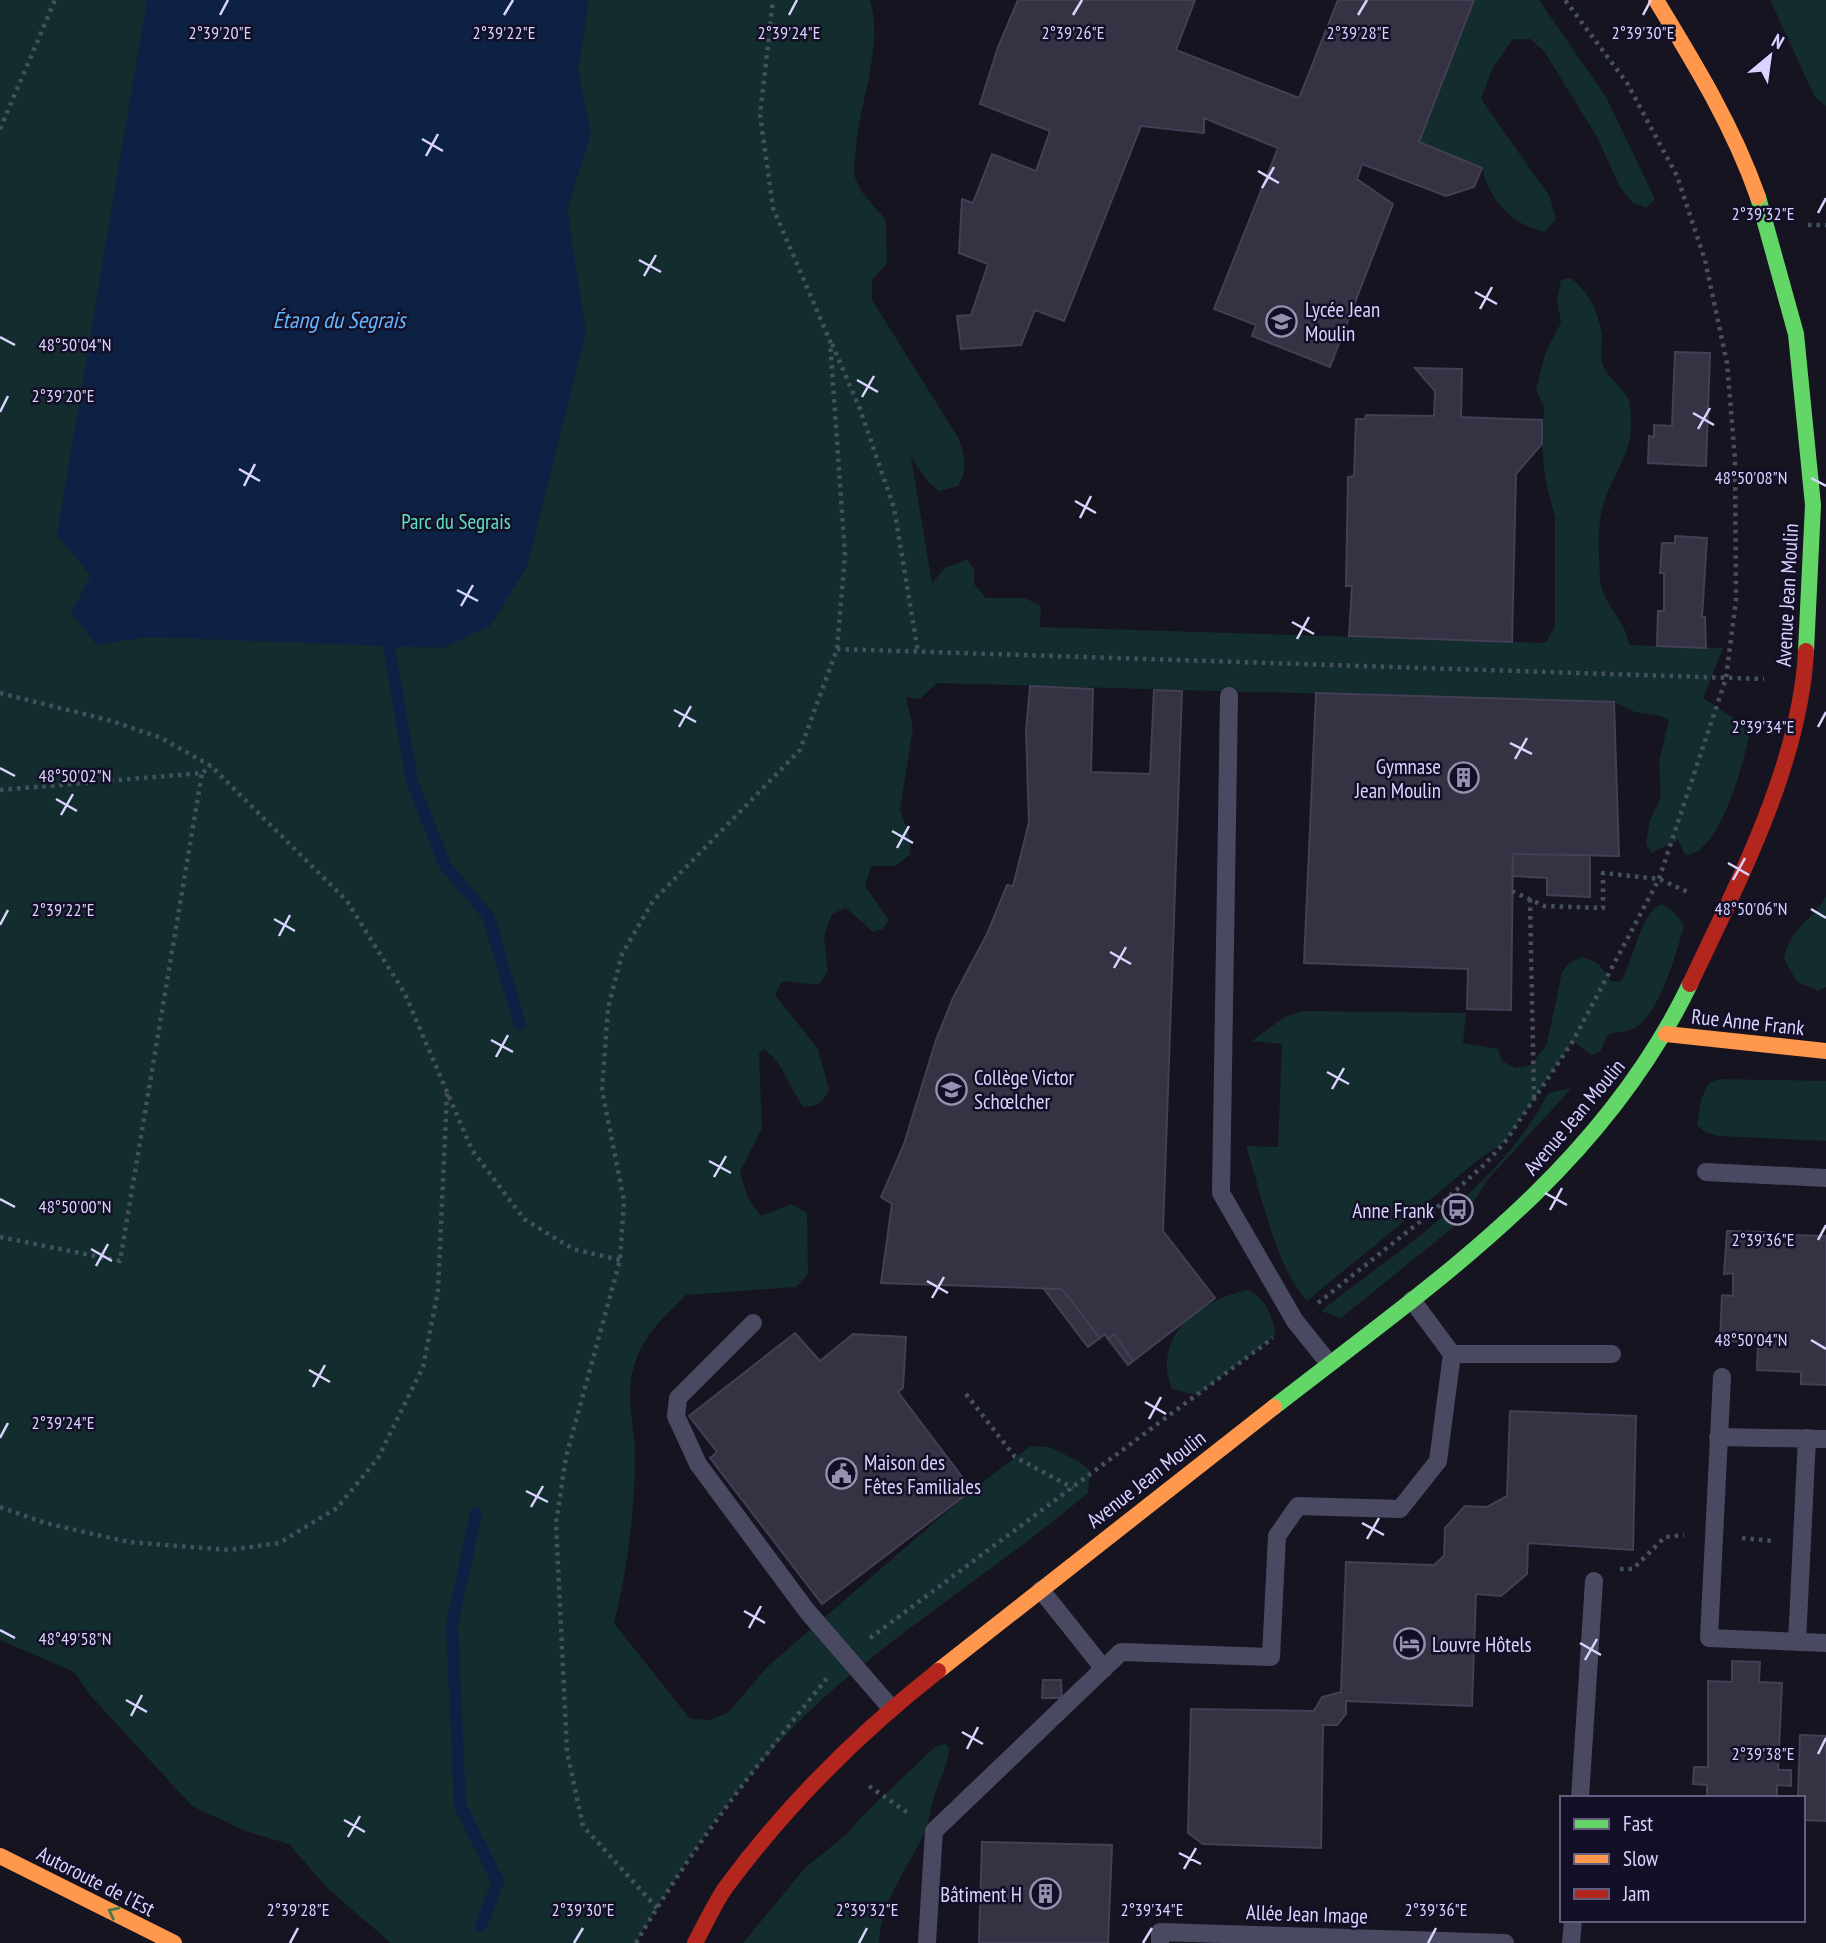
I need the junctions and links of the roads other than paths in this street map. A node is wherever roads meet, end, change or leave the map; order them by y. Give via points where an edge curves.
1 (1656, 0) edge
2 (1229, 696) dead end
3 (1666, 1034) junction
4 (1826, 1051) edge
5 (1706, 1172) dead end
6 (1826, 1178) edge
7 (1412, 1300) junction
8 (753, 1323) dead end
9 (1452, 1354) junction
10 (1612, 1354) dead end
11 (1328, 1362) junction
12 (1722, 1377) dead end
13 (1718, 1437) junction
14 (1807, 1438) junction
15 (1826, 1439) edge
16 (1594, 1581) dead end
17 (1041, 1590) junction
18 (1797, 1642) junction
19 (1826, 1643) edge
20 (1104, 1669) junction
21 (891, 1709) junction
22 (1580, 1796) edge
23 (0, 1856) edge
24 (1573, 1922) edge
25 (174, 1943) edge
26 (695, 1943) edge
27 (928, 1943) edge
28 (1160, 1943) edge
29 (1505, 1943) edge
30 (1572, 1943) edge

1 - 3 main road, Avenue Jean Moulin via 1742,150 1769,227 1796,334 1813,505 1804,680 1791,741 1727,908
2 - 11 lane via 1220,1194 1295,1321
3 - 4 main road, Rue Anne Frank
3 - 7 main road, Avenue Jean Moulin via 1631,1086 1557,1175
5 - 6 lane
7 - 9 lane
7 - 11 main road, Avenue Jean Moulin
8 - 21 lane via 678,1398 676,1416 698,1464 768,1562
9 - 10 lane
9 - 20 lane via 1438,1461 1400,1509 1298,1506 1277,1536 1271,1657 1121,1652
11 - 17 main road, Avenue Jean Moulin
12 - 13 lane
13 - 14 lane
13 - 18 lane via 1709,1638
14 - 15 lane
14 - 18 lane
16 - 22 lane
17 - 20 lane
17 - 21 main road, Avenue Jean Moulin
18 - 19 lane
20 - 27 lane via 934,1831
21 - 26 main road, Avenue Jean Moulin via 804,1794 725,1889
25 -> 23 main road, Autoroute de l’Est
24 - 30 lane
28 - 29 lane, Allée Jean Image via 1160,1932

